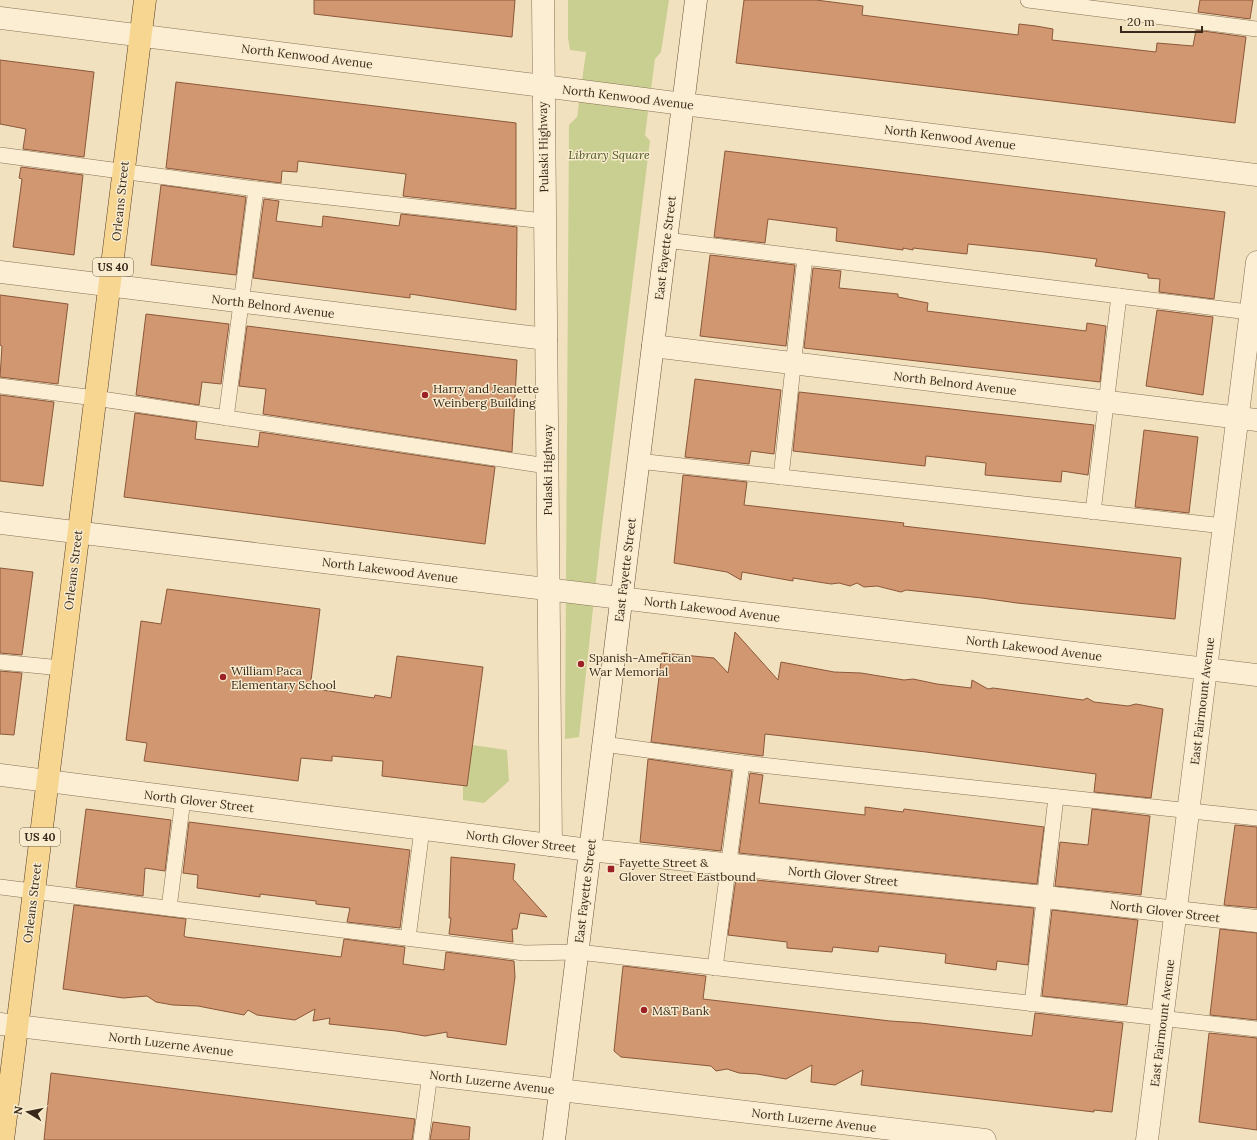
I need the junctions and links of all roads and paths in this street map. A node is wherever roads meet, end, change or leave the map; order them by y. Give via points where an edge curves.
1 (145, 0) edge
2 (543, 0) edge
3 (696, 0) edge
4 (1028, 0) edge
5 (0, 18) edge
6 (1257, 28) edge
7 (141, 35) junction
8 (543, 86) junction
9 (683, 104) junction
10 (0, 155) edge
11 (123, 170) junction
12 (1257, 175) edge
13 (256, 189) junction
14 (544, 221) junction
15 (666, 240) junction
16 (805, 257) junction
17 (1257, 262) edge
18 (0, 272) edge
19 (110, 286) junction
20 (1119, 296) junction
21 (242, 302) junction
22 (1254, 312) edge
23 (546, 339) junction
24 (653, 346) junction
25 (794, 363) junction
26 (0, 386) edge
27 (95, 398) junction
28 (1106, 401) junction
29 (226, 418) junction
30 (1247, 418) edge
31 (638, 461) junction
32 (547, 466) junction
33 (781, 477) junction
34 (1093, 512) junction
35 (0, 523) edge
36 (1224, 526) junction
37 (77, 533) junction
38 (549, 589) junction
39 (622, 599) junction
40 (0, 662) edge
41 (61, 668) junction
42 (1206, 668) junction
43 (1257, 675) edge
44 (603, 744) junction
45 (742, 763) junction
46 (0, 775) edge
47 (47, 781) junction
48 (1056, 797) junction
49 (183, 799) junction
50 (1189, 809) junction
51 (1257, 818) edge
52 (422, 828) junction
53 (552, 845) junction
54 (589, 850) junction
55 (730, 865) junction
56 (0, 887) edge
57 (34, 891) junction
58 (1045, 897) junction
59 (169, 908) junction
60 (1176, 912) junction
61 (1257, 922) edge
62 (408, 938) junction
63 (578, 952) junction
64 (715, 968) junction
65 (1032, 1004) junction
66 (1163, 1018) junction
67 (8, 1025) edge
68 (1257, 1028) edge
69 (430, 1074) junction
70 (560, 1090) junction
71 (3, 1140) edge
72 (420, 1140) edge
73 (554, 1140) edge
74 (984, 1140) edge
75 (1147, 1140) edge

1 - 7 main road, Orleans Street / US 40
2 - 8 street, Pulaski Highway
3 - 9 street, East Fayette Street
4 - 6 lane
5 - 7 street, North Kenwood Avenue
7 - 8 street, North Kenwood Avenue
7 - 11 main road, Orleans Street / US 40
8 - 9 street, North Kenwood Avenue
8 - 14 street, Pulaski Highway
9 - 12 street, North Kenwood Avenue
9 - 15 street, East Fayette Street
10 - 11 lane
11 - 13 lane
11 - 19 main road, Orleans Street / US 40
13 - 14 lane
13 - 21 lane
14 - 23 street, Pulaski Highway
15 - 16 lane
15 - 24 street, East Fayette Street
16 - 20 lane
16 - 25 lane
17 - 22 street, East Fairmount Avenue
18 - 19 street, North Belnord Avenue
19 - 21 street, North Belnord Avenue
19 - 27 main road, Orleans Street / US 40
20 - 22 lane
20 - 28 lane
21 - 23 street, North Belnord Avenue
21 - 29 lane
22 - 30 street, East Fairmount Avenue
23 - 32 street, Pulaski Highway
24 - 25 street, North Belnord Avenue
24 - 31 street, East Fayette Street
25 - 28 street, North Belnord Avenue
25 - 33 lane
26 - 27 lane
27 - 29 lane
27 - 37 main road, Orleans Street / US 40
28 - 30 street, North Belnord Avenue
28 - 34 lane
29 - 32 lane
30 - 36 street, East Fairmount Avenue
31 - 33 lane
31 - 39 street, East Fayette Street
32 - 38 street, Pulaski Highway
33 - 34 lane
34 - 36 lane
35 - 37 street, North Lakewood Avenue
36 - 42 street, East Fairmount Avenue
37 - 38 street, North Lakewood Avenue
37 - 41 main road, Orleans Street / US 40
38 - 39 street, North Lakewood Avenue
38 - 53 street, Pulaski Highway
39 - 42 street, North Lakewood Avenue
39 - 44 street, East Fayette Street
40 - 41 lane
41 - 47 main road, Orleans Street / US 40
42 - 43 street, North Lakewood Avenue
42 - 50 street, East Fairmount Avenue
44 - 45 lane
44 - 54 street, East Fayette Street
45 - 48 lane
45 - 55 lane
46 - 47 street, North Glover Street
47 - 49 street, North Glover Street
47 - 57 main road, Orleans Street / US 40
48 - 50 lane
48 - 58 lane
49 - 52 street, North Glover Street
49 - 59 lane
50 - 51 lane
50 - 60 street, East Fairmount Avenue
52 - 53 street, North Glover Street
52 - 62 lane
53 - 54 street, North Glover Street
54 - 55 street, North Glover Street
54 - 63 street, East Fayette Street
55 - 58 street, North Glover Street
55 - 64 lane
56 - 57 lane
57 - 59 lane
57 - 67 main road, Orleans Street / US 40
58 - 60 street, North Glover Street
58 - 65 lane
59 - 62 lane
60 - 61 street, North Glover Street
60 - 66 street, East Fairmount Avenue
62 - 63 lane via 524,953
63 - 64 lane
63 - 70 street, East Fayette Street
64 - 65 lane
65 - 66 lane
66 - 68 lane
66 - 75 street, East Fairmount Avenue
67 - 69 street, North Luzerne Avenue
67 - 71 main road, Orleans Street / US 40
69 - 70 street, North Luzerne Avenue
69 - 72 lane
70 - 73 street, East Fayette Street
70 - 74 street, North Luzerne Avenue

